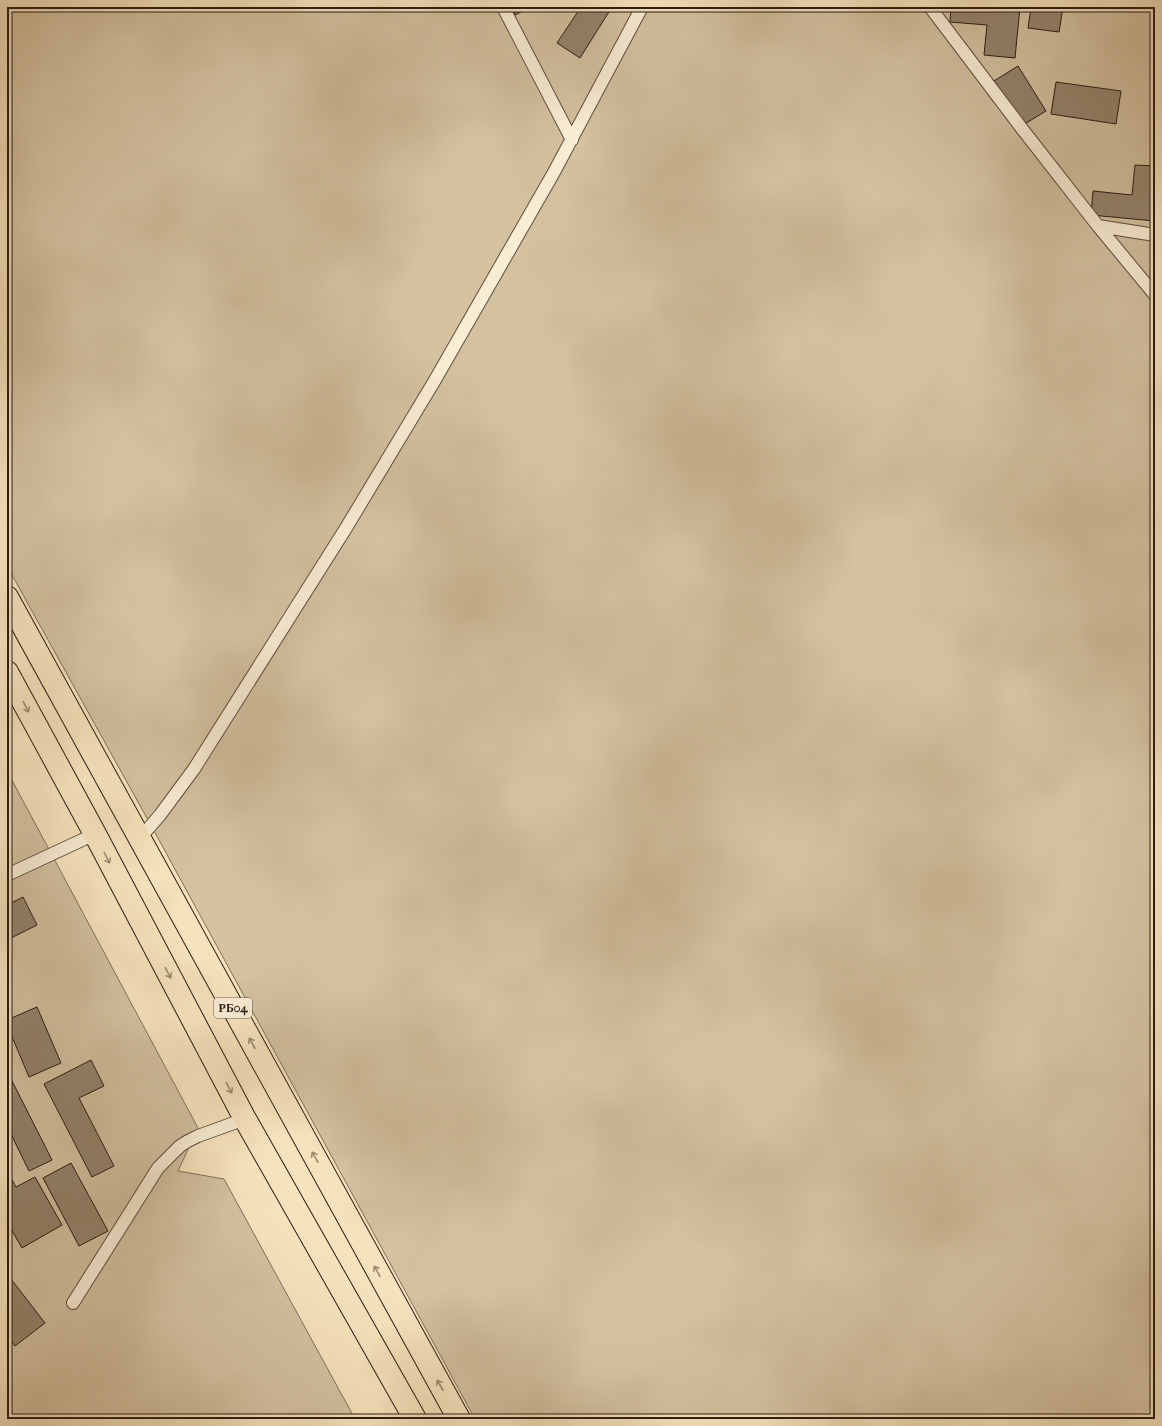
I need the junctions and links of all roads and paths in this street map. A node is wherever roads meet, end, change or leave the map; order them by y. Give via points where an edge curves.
1 (503, 7) edge
2 (642, 7) edge
3 (930, 7) edge
4 (572, 140) junction
5 (1098, 226) junction
6 (1155, 235) edge
7 (1155, 295) edge
8 (7, 597) edge
9 (7, 672) edge
10 (95, 834) junction
11 (140, 838) junction
12 (7, 875) edge
13 (245, 1119) junction
14 (73, 1303) dead end
15 (415, 1419) edge
16 (459, 1419) edge

1 - 4 lane
2 - 4 lane
3 - 5 lane
4 - 11 lane via 435,380 346,528 194,769
5 - 6 lane
5 - 7 lane
8 - 11 highway, РБ04
9 -> 10 highway
10 - 12 lane
10 -> 13 highway
16 -> 11 highway, РБ04
13 - 14 lane via 188,1141 158,1168
13 - 15 highway

